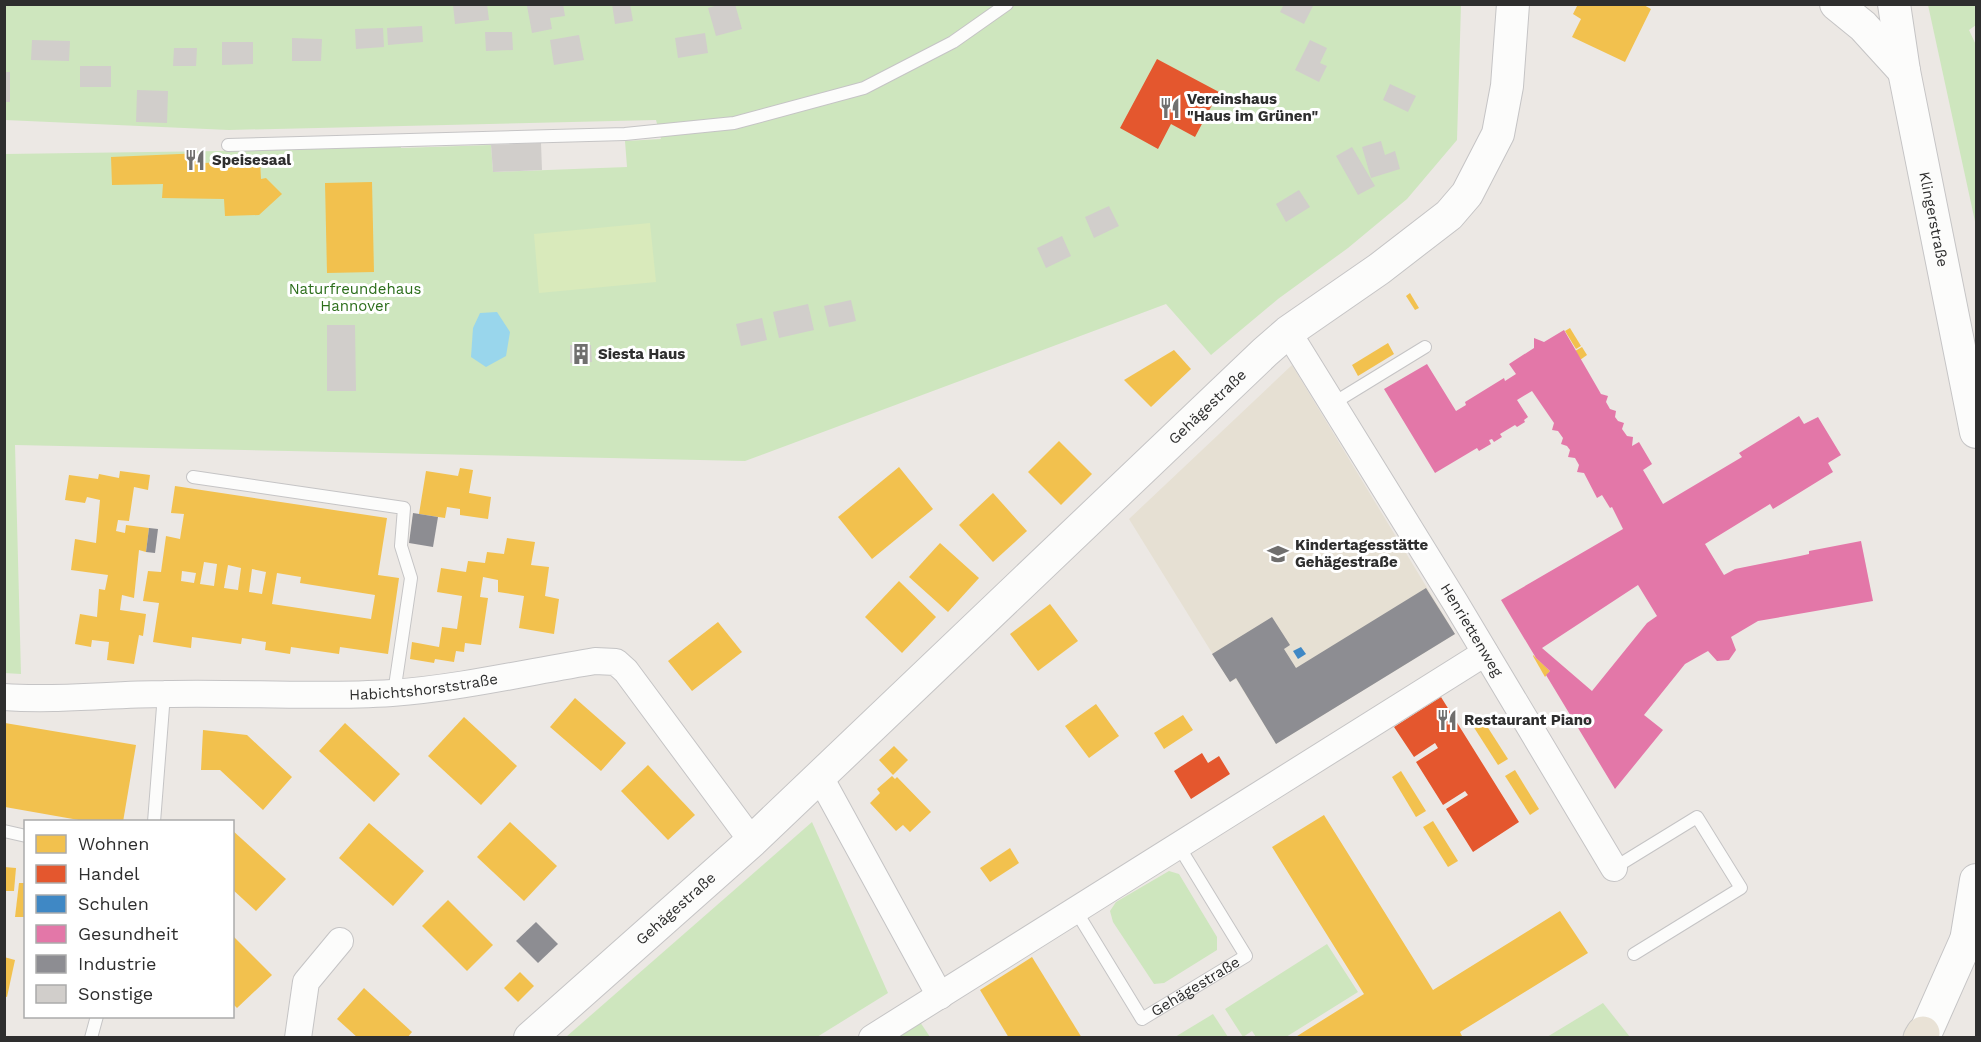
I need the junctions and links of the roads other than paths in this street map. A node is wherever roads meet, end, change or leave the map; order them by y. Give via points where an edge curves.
1 (1007, 4) edge
2 (1513, 4) edge
3 (1836, 4) edge
4 (1894, 4) edge
5 (1904, 71) junction
6 (228, 145) dead end
7 (1287, 332) junction
8 (1425, 347) dead end
9 (1332, 404) junction
10 (1977, 432) edge
11 (193, 477) dead end
12 (1485, 653) junction
13 (164, 693) junction
14 (393, 693) junction
15 (4, 697) edge
16 (820, 777) junction
17 (154, 820) edge
18 (4, 831) edge
19 (24, 836) edge
20 (752, 841) junction
21 (1178, 845) junction
22 (1614, 868) joint
23 (1977, 880) edge
24 (1076, 910) junction
25 (1971, 934) edge
26 (340, 941) dead end
27 (1634, 954) dead end
28 (940, 996) junction
29 (98, 1018) edge
30 (1922, 1036) edge
31 (91, 1038) edge
32 (298, 1038) edge
33 (530, 1038) edge
34 (872, 1038) edge

1 - 6 lane via 954,42 864,88 734,123 625,134
2 - 7 street, Gehägestraße via 1507,86 1498,134 1467,194 1449,215 1379,269
3 - 5 street via 1863,26
4 - 5 street, Klingerstraße
5 - 10 street, Klingerstraße
7 - 9 street, Henriettenweg
7 - 16 street, Gehägestraße
8 - 9 lane
9 - 12 street, Henriettenweg
11 - 14 lane via 404,508 401,546 411,578
12 - 21 street
12 - 22 street, Henriettenweg
13 - 14 street, Habichtshorststraße
13 - 15 street, Habichtshorststraße
13 - 17 lane
14 - 20 street, Habichtshorststraße via 595,661 616,662 626,670
16 - 20 street, Gehägestraße
16 - 28 street
18 - 19 lane
20 - 33 street, Gehägestraße
21 - 24 street
21 - 24 lane, Gehägestraße via 1246,956 1142,1019
22 - 27 lane via 1698,817 1741,888
23 - 25 street
24 - 28 street
25 - 30 main road
26 - 32 street via 306,982
28 - 34 street
29 - 31 lane

